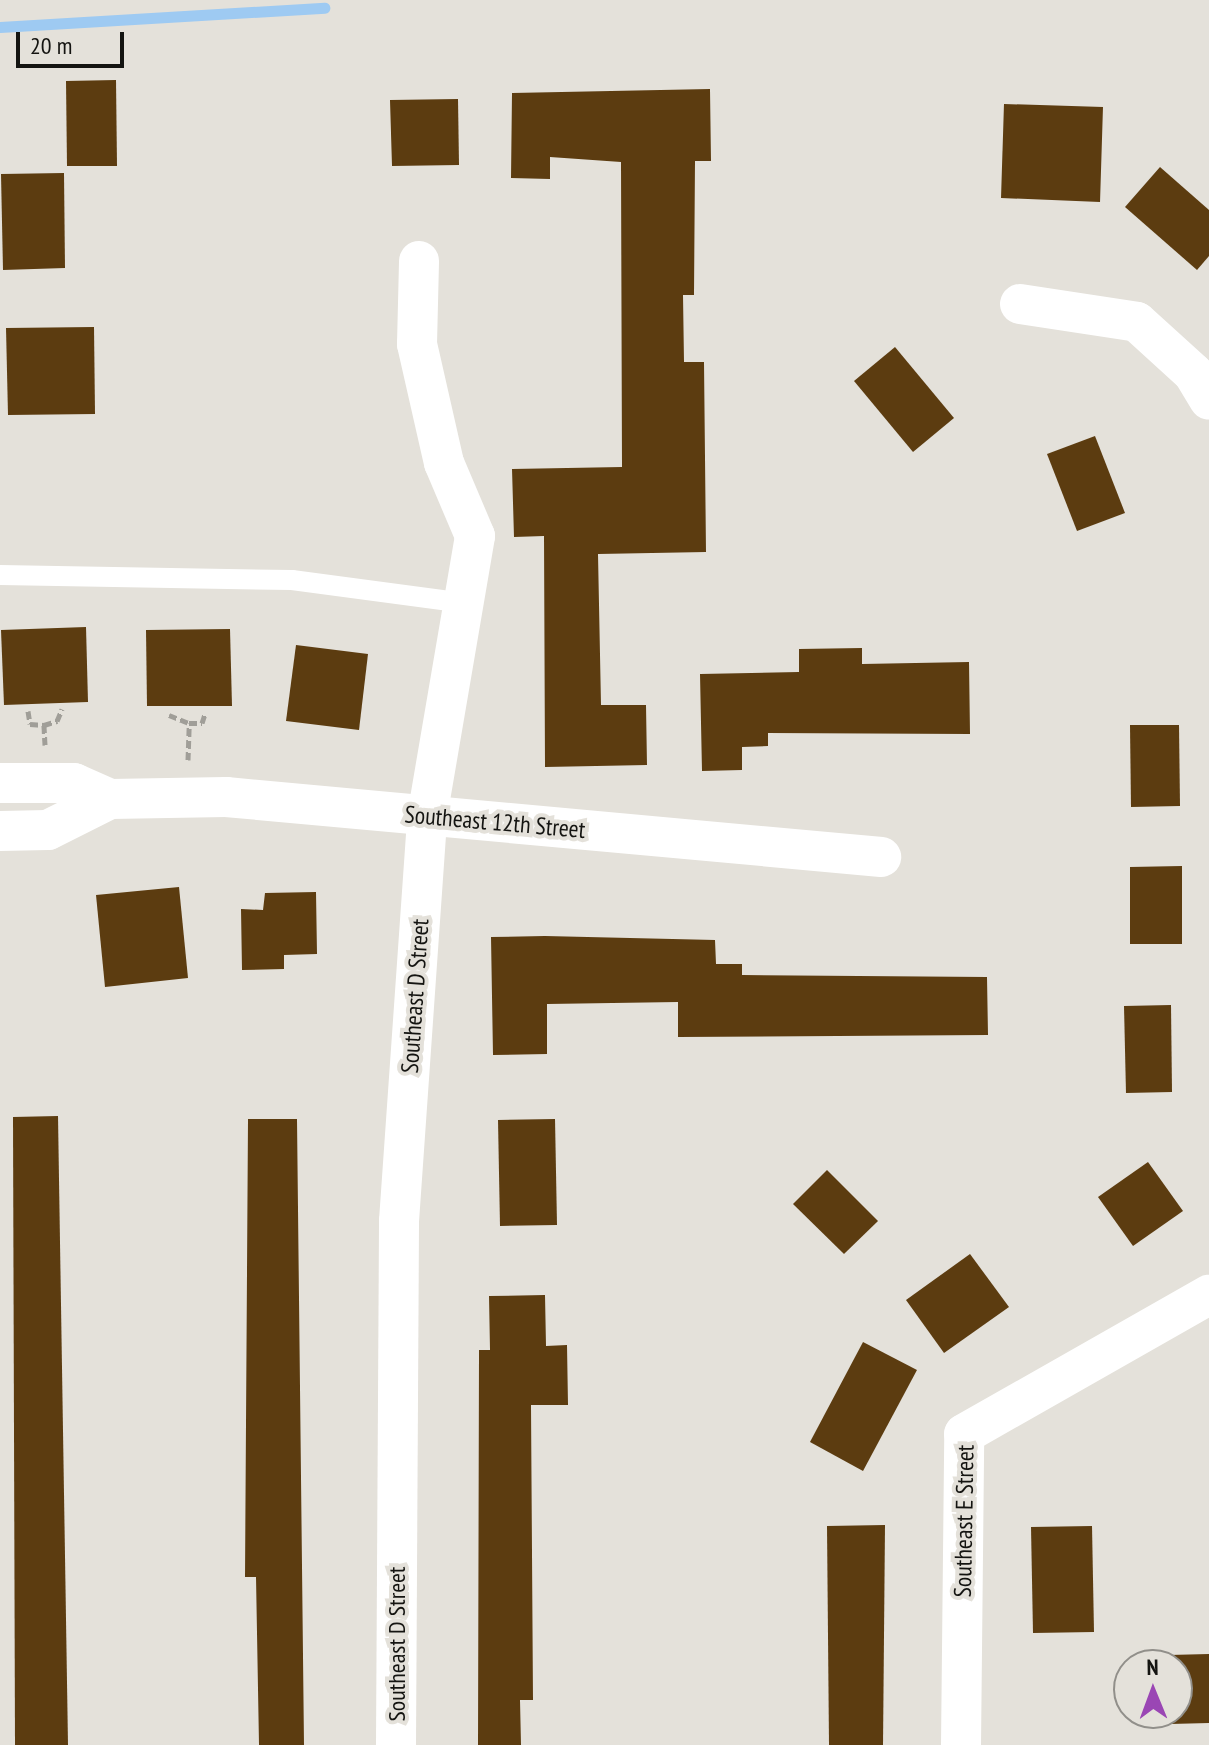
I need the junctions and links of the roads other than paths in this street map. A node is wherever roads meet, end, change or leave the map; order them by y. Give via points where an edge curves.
1 (419, 261) dead end
2 (1020, 304) dead end
3 (1209, 400) edge
4 (0, 575) edge
5 (464, 603) junction
6 (0, 783) edge
7 (110, 799) junction
8 (427, 817) junction
9 (0, 831) edge
10 (881, 857) dead end
11 (1209, 1295) edge
12 (396, 1745) edge
13 (961, 1745) edge

1 - 5 street, Southeast D Street via 417,344 444,463 475,536
2 - 3 street via 1137,322 1193,373
4 - 5 lane via 292,580
5 - 8 street, Southeast D Street
6 - 7 street, Southeast 12th Street via 74,783
7 - 8 street, Southeast 12th Street via 187,798
7 - 9 street, Southeast 12th Street via 48,830
8 - 10 street, Southeast 12th Street
8 - 12 street, Southeast D Street via 399,1221
11 - 13 street, Southeast E Street via 964,1434

